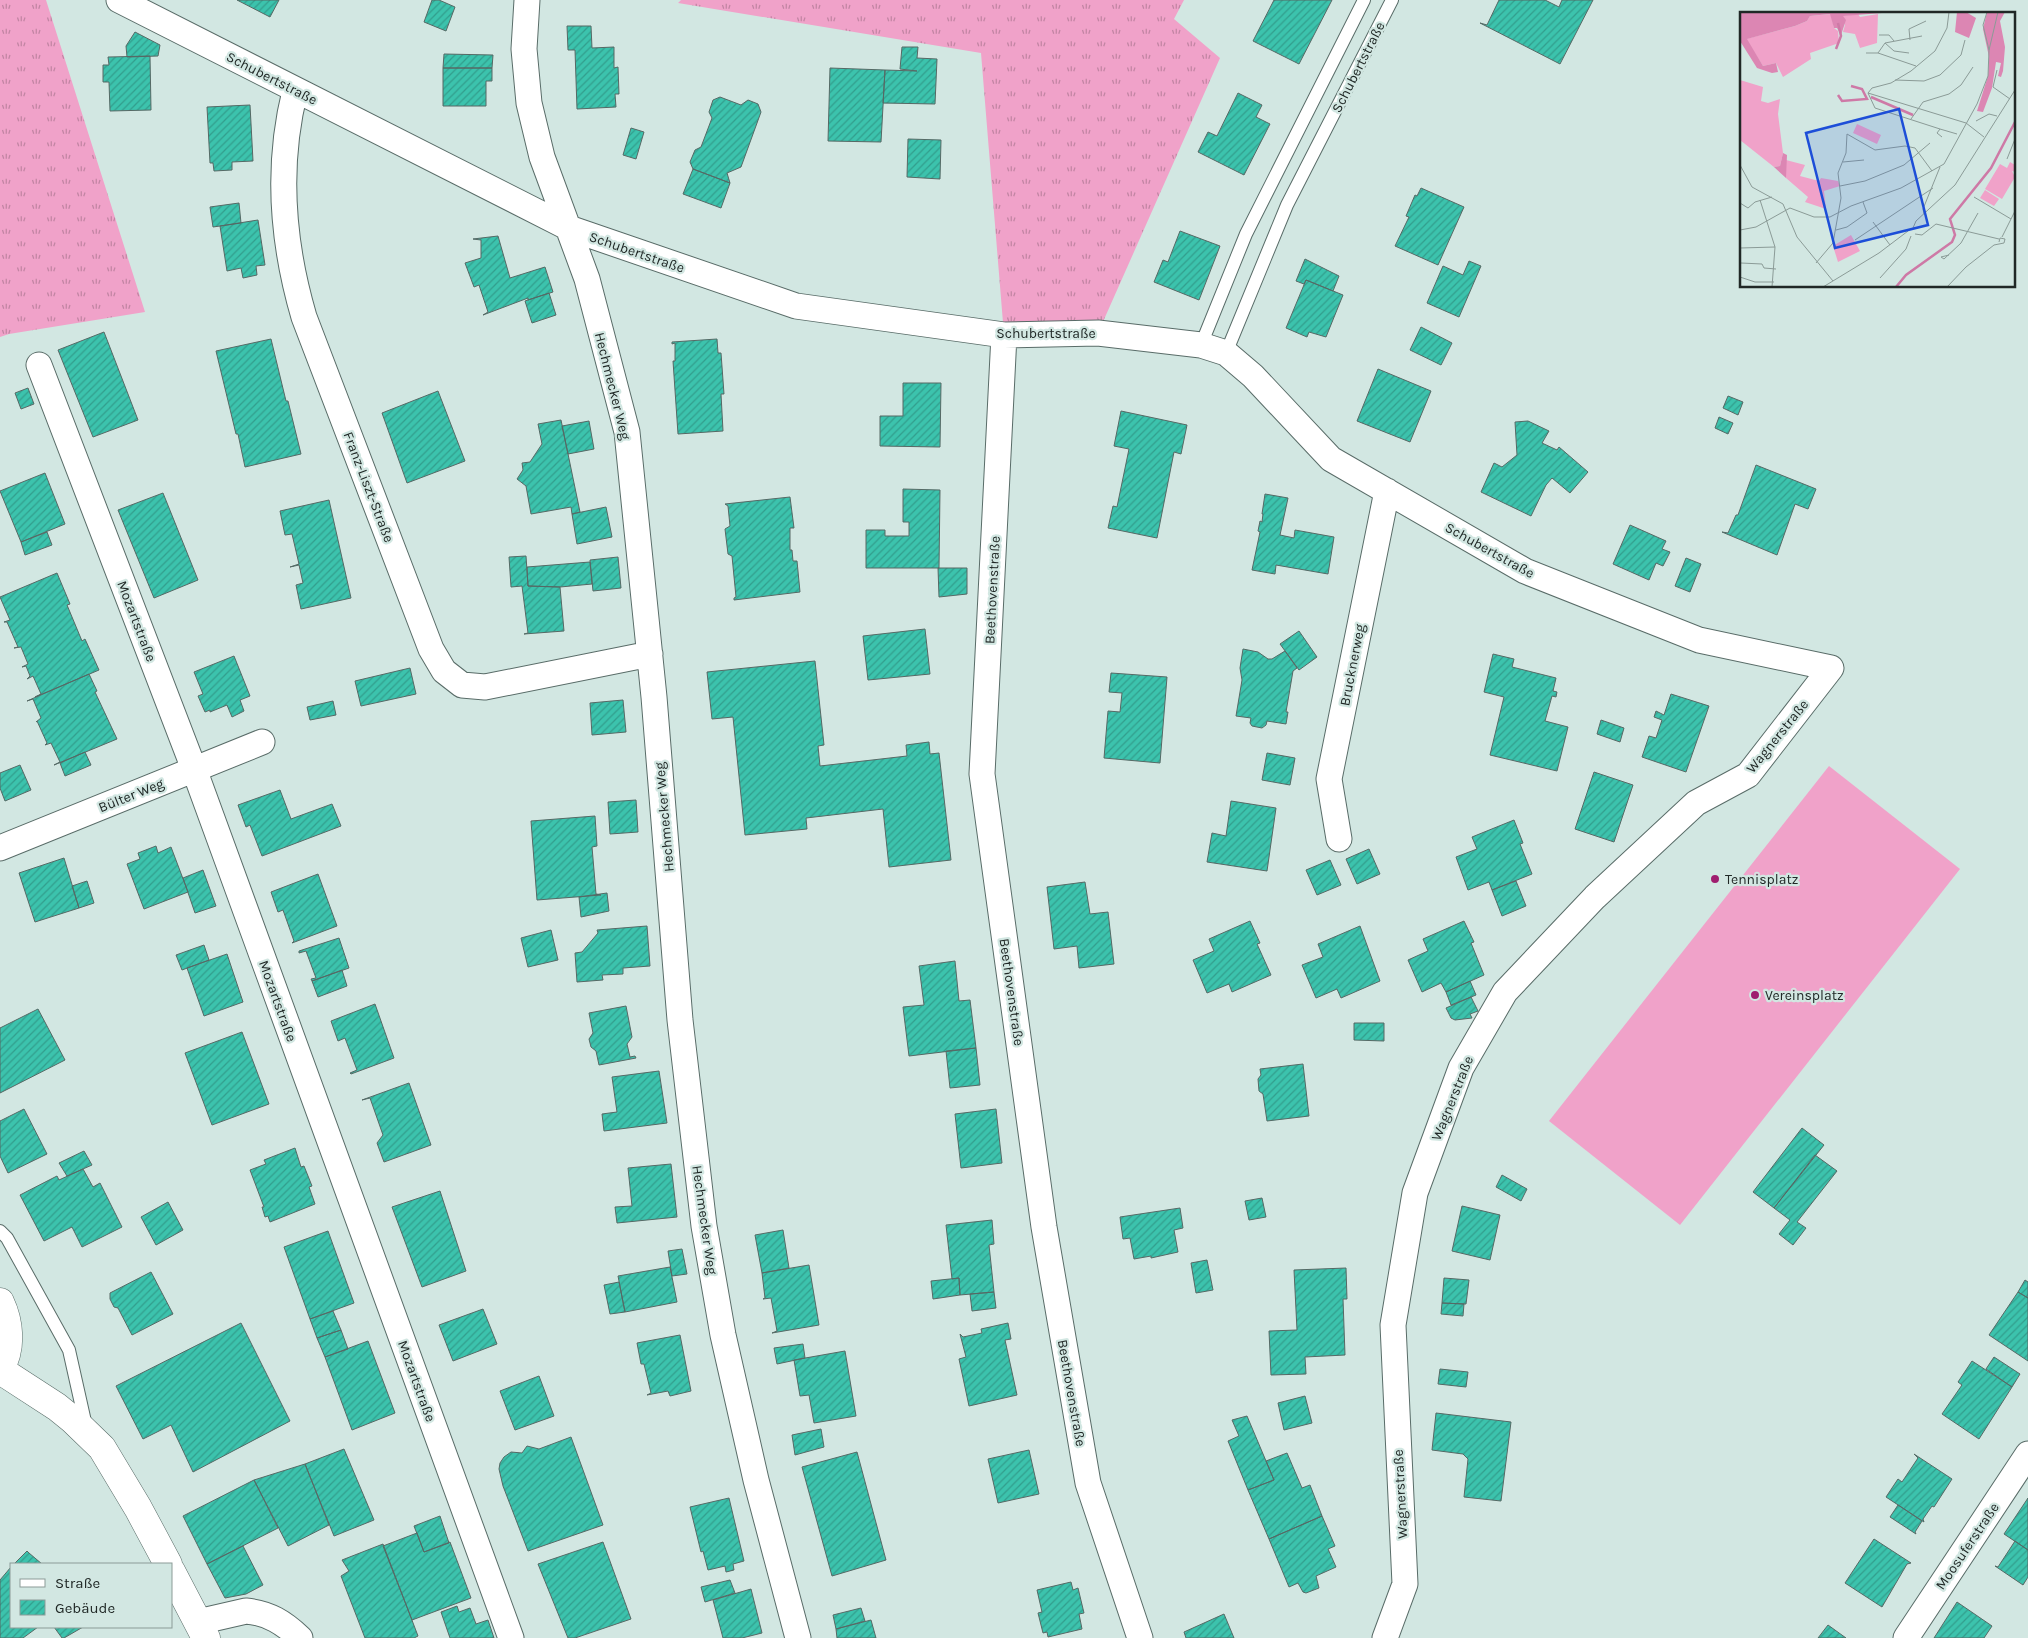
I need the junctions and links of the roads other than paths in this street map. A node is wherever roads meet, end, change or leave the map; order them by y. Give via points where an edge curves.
1 (120, 0) edge
2 (526, 0) edge
3 (1364, 0) edge
4 (1392, 0) edge
5 (295, 91) junction
6 (569, 228) junction
7 (1004, 335) junction
8 (1201, 345) junction
9 (1226, 353) junction
10 (39, 365) dead end
11 (1387, 491) junction
12 (650, 654) junction
13 (1831, 668) joint
14 (262, 742) dead end
15 (194, 769) junction
16 (1339, 839) dead end
17 (0, 848) edge
18 (0, 1231) edge
19 (0, 1302) edge
20 (0, 1370) edge
21 (88, 1433) junction
22 (2028, 1454) edge
23 (167, 1563) edge
24 (172, 1573) edge
25 (202, 1630) edge
26 (300, 1638) edge
27 (510, 1638) edge
28 (798, 1638) edge
29 (1140, 1638) edge
30 (1385, 1638) edge
31 (1906, 1638) edge

1 - 5 street, Schubertstraße
2 - 6 street, Hechmecker Weg via 524,49 529,103 542,157
3 - 8 lane, Schubertstraße via 1246,234
4 - 9 lane, Schubertstraße via 1287,205
5 - 6 street, Schubertstraße
5 - 12 street, Franz-Liszt-Straße via 288,119 282,174 293,277 304,317 431,649 444,671 462,684 485,687
6 - 7 street, Schubertstraße via 796,306
6 - 12 street, Hechmecker Weg via 587,279 627,432
7 - 8 street, Schubertstraße via 1098,332
7 - 29 street, Beethovenstraße via 982,774 1044,1227 1088,1483
8 - 9 street, Schubertstraße
9 - 11 street, Schubertstraße via 1253,376 1331,459
10 - 15 street, Mozartstraße
11 - 13 street, Schubertstraße via 1525,571 1699,640
11 - 16 street, Brucknerweg via 1329,779
12 - 28 street, Hechmecker Weg via 680,1020 704,1226 723,1335 756,1480
13 - 30 street, Wagnerstraße via 1748,774 1696,804 1595,897 1505,992 1460,1068 1416,1193 1393,1325 1405,1584
14 - 15 street, Bülter Weg
15 - 17 street, Bülter Weg
15 - 27 street, Mozartstraße
18 - 21 lane via 7,1238 69,1350
19 - 20 main road via 9,1331 8,1348
20 - 21 main road via 57,1407
21 - 23 main road via 102,1448
22 - 31 street, Moosuferstraße
24 - 25 main road
25 - 26 street via 246,1611 273,1618

